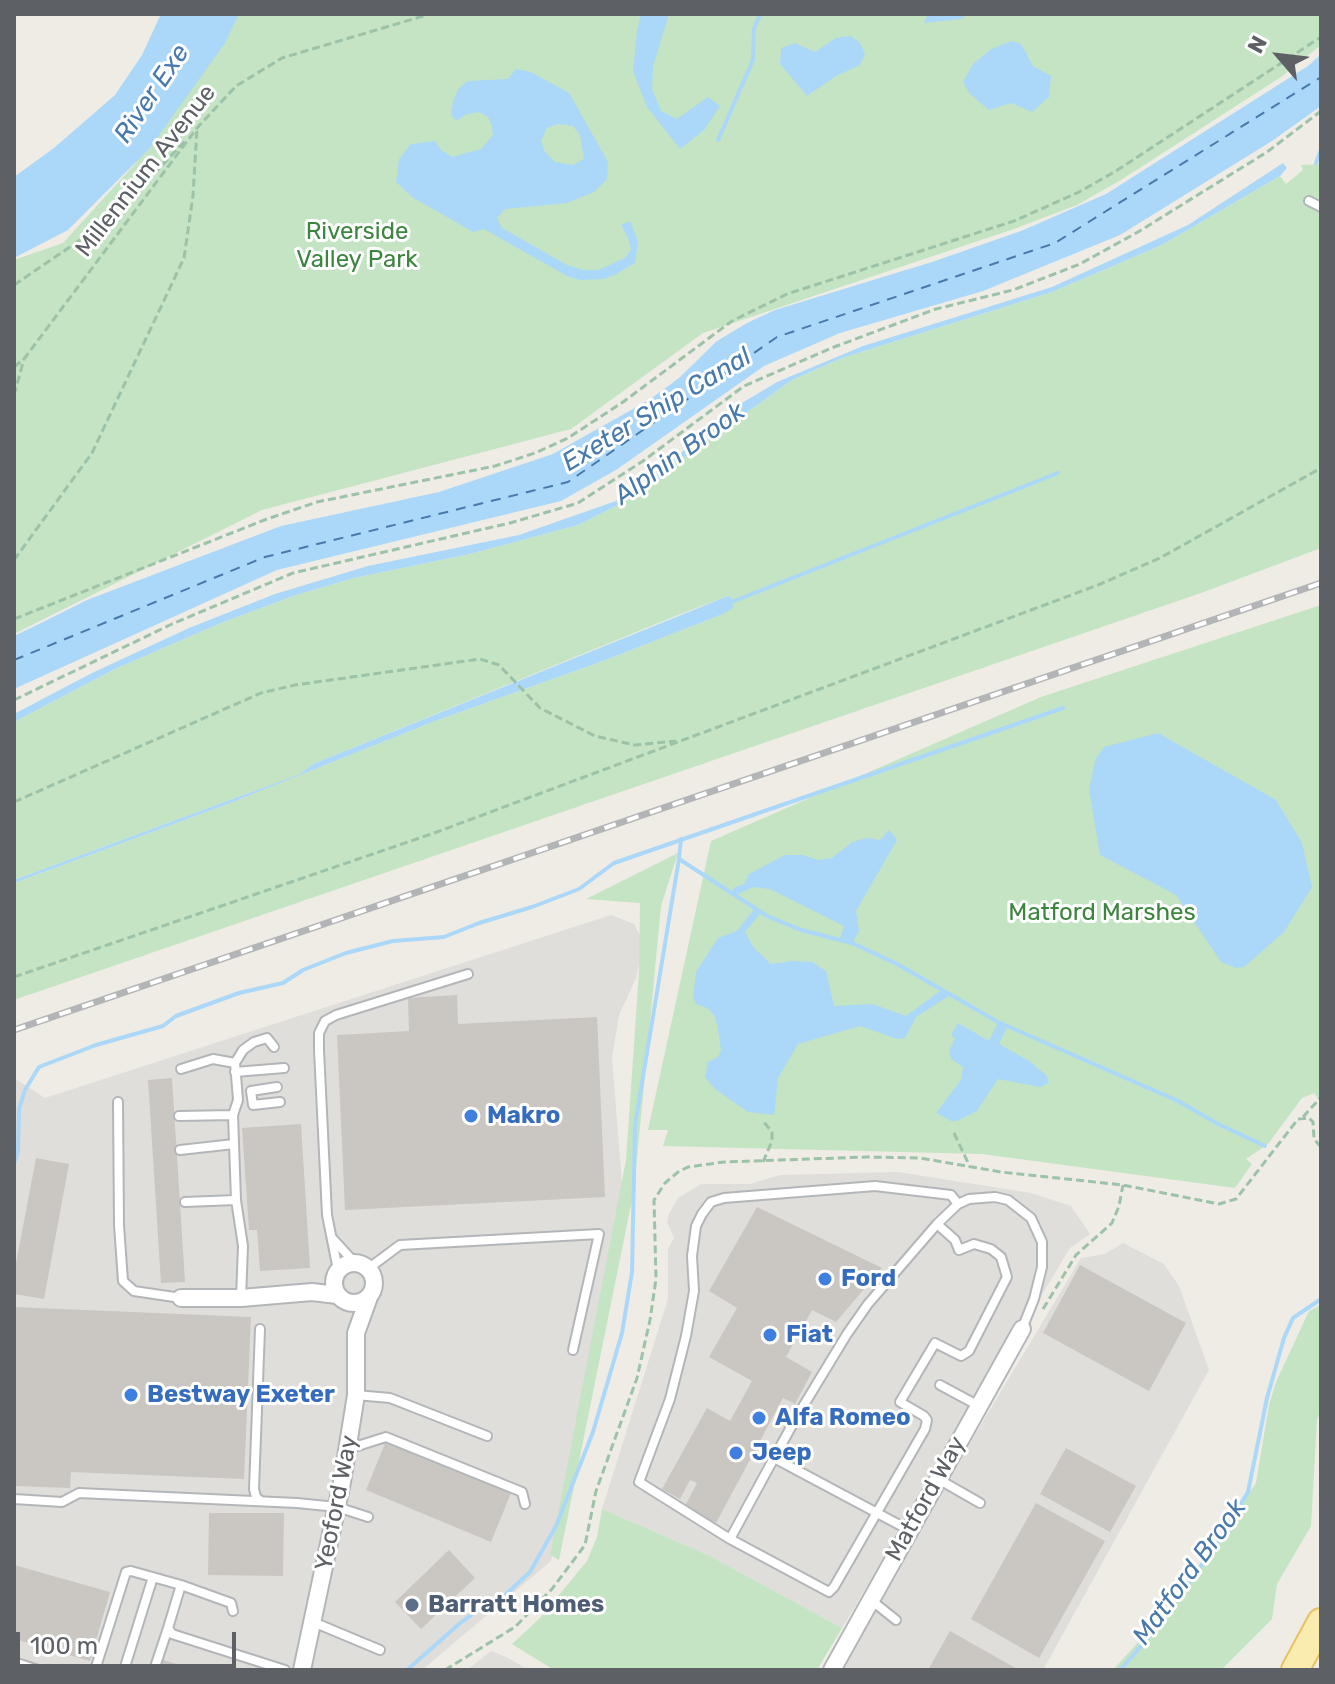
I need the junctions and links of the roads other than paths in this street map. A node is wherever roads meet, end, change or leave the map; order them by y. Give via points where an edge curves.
1 (1309, 201) dead end
2 (1321, 207) edge
3 (468, 974) dead end
4 (274, 1047) dead end
5 (235, 1068) junction
6 (284, 1068) dead end
7 (181, 1069) dead end
8 (277, 1087) dead end
9 (252, 1098) junction
10 (238, 1100) junction
11 (118, 1102) dead end
12 (280, 1102) dead end
13 (233, 1115) junction
14 (179, 1116) dead end
15 (234, 1144) junction
16 (180, 1150) dead end
17 (236, 1200) junction
18 (185, 1202) dead end
19 (958, 1204) junction
20 (937, 1224) junction
21 (333, 1238) junction
22 (362, 1265) junction
23 (336, 1274) junction
24 (312, 1292) junction
25 (340, 1297) junction
26 (369, 1297) junction
27 (181, 1298) joint
28 (241, 1298) junction
29 (260, 1329) dead end
30 (1022, 1329) joint
31 (356, 1333) junction
32 (573, 1350) dead end
33 (940, 1385) dead end
34 (356, 1395) junction
35 (979, 1406) junction
36 (487, 1436) dead end
37 (348, 1449) junction
38 (774, 1458) junction
39 (937, 1479) junction
40 (14, 1499) edge
41 (262, 1501) junction
42 (980, 1503) dead end
43 (525, 1504) dead end
44 (337, 1507) junction
45 (876, 1512) junction
46 (368, 1517) dead end
47 (909, 1530) junction
48 (730, 1539) junction
49 (153, 1577) junction
50 (181, 1585) junction
51 (870, 1600) junction
52 (233, 1611) dead end
53 (896, 1620) dead end
54 (312, 1622) junction
55 (168, 1628) junction
56 (380, 1650) dead end
57 (253, 1660) junction
58 (14, 1662) edge
59 (38, 1670) edge
60 (95, 1670) edge
61 (124, 1670) edge
62 (154, 1670) edge
63 (250, 1670) edge
64 (285, 1670) edge
65 (302, 1670) edge
66 (832, 1670) edge

1 - 2 lane
3 - 21 lane via 325,1021 319,1050 327,1215
4 - 5 lane via 267,1038 254,1042 243,1050
5 - 6 lane
5 - 7 lane via 213,1059
5 - 10 lane
8 - 9 lane via 251,1091
9 - 10 lane
9 - 12 lane via 253,1105
10 - 13 lane
11 - 27 lane via 123,1281 134,1291
13 - 14 lane
13 - 15 lane
15 - 16 lane
15 - 17 lane
17 - 18 lane
17 - 28 lane via 243,1246
19 - 20 lane
19 - 30 lane via 995,1197 1031,1218 1042,1242 1042,1267
19 - 48 lane via 951,1195 875,1186 711,1202 696,1226 694,1291 670,1399 639,1482
20 - 38 lane via 853,1324
20 - 45 lane via 959,1250 974,1244 991,1249 1001,1257 1007,1277 969,1351 961,1356 935,1343 900,1402 927,1420
21 - 22 lane
21 - 23 lane
22 - 23 street
22 - 26 street via 374,1280
22 - 32 lane via 400,1245 599,1234
23 - 24 street
23 - 25 street
24 - 25 street
24 - 28 street
25 - 26 street via 356,1303
25 - 31 street
26 - 31 street
27 - 28 street
29 - 41 lane via 254,1489
30 - 35 street, Matford Way
31 - 34 street, Yeoford Way
33 - 35 lane
34 - 36 lane via 390,1398
34 - 37 street, Yeoford Way
35 - 39 street, Matford Way
37 - 43 lane via 386,1437 522,1492
37 - 44 street, Yeoford Way
38 - 45 lane
38 - 48 lane
39 - 42 lane
39 - 47 street, Matford Way
40 - 41 lane via 62,1502 79,1493
41 - 44 lane
44 - 46 lane
44 - 54 street, Yeoford Way
45 - 47 lane
45 - 48 lane via 829,1592
47 - 51 street, Matford Way
49 - 50 lane
49 - 60 lane via 126,1572
49 - 61 lane
50 - 52 lane via 231,1603
50 - 55 lane
51 - 53 lane
51 - 66 street, Matford Way
54 - 56 lane
54 - 65 street, Yeoford Way
55 - 57 lane via 172,1634
55 - 62 lane
57 - 63 lane
57 - 64 lane
58 - 59 lane

